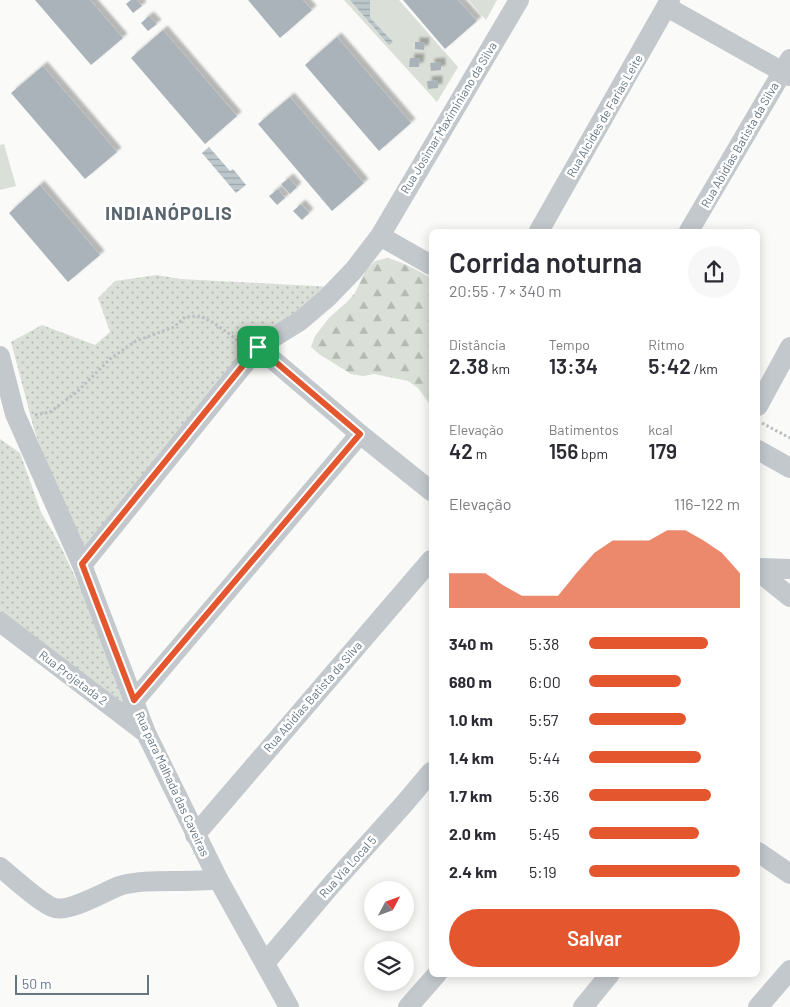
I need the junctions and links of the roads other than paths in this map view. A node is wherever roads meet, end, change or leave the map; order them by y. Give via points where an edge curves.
1 (519, 0) edge
2 (668, 4) edge
3 (788, 69) edge
4 (540, 229) edge
5 (690, 229) edge
6 (380, 236) junction
7 (429, 264) edge
8 (790, 348) edge
9 (256, 350) junction
10 (0, 356) edge
11 (760, 402) edge
12 (9, 412) edge
13 (360, 434) junction
14 (760, 451) edge
15 (790, 468) edge
16 (429, 489) edge
17 (429, 562) edge
18 (82, 564) junction
19 (790, 569) edge
20 (760, 570) edge
21 (760, 572) edge
22 (790, 597) edge
23 (0, 622) edge
24 (134, 700) junction
25 (146, 733) junction
26 (429, 774) edge
27 (195, 835) junction
28 (760, 853) edge
29 (0, 868) edge
30 (790, 874) edge
31 (218, 879) junction
32 (265, 963) junction
33 (790, 970) edge
34 (434, 977) edge
35 (608, 977) edge
36 (285, 1004) edge
37 (408, 1007) edge
38 (583, 1007) edge
39 (758, 1007) edge

1 - 6 street, Rua Josimar Maximiniano da Silva
2 - 3 street
2 - 4 street, Rua Alcides de Farias Leite
3 - 5 street, Rua Abidias Batista da Silva
6 - 7 street
6 - 9 street, Rua Josimar Maximiniano da Silva via 327,298 300,321
8 - 11 street
9 - 13 street
9 - 18 street, Rua Josimar Maximiniano da Silva
10 - 12 street, Rua para Malhada das Caveiras
12 - 18 street, Rua para Malhada das Caveiras
13 - 16 street
13 - 24 street
14 - 15 street
17 - 27 street, Rua Abidias Batista da Silva
18 - 24 street, Rua para Malhada das Caveiras
19 - 20 street
21 - 22 street
23 - 25 street, Rua Projetada 2
24 - 25 street, Rua para Malhada das Caveiras
25 - 27 street, Rua para Malhada das Caveiras
26 - 32 street, Rua Via Local 5
27 - 31 street, Rua para Malhada das Caveiras
28 - 30 street
29 - 31 street via 55,909 73,907 120,886 138,882
31 - 32 street, Rua para Malhada das Caveiras
32 - 36 street, Rua para Malhada das Caveiras
33 - 39 street
34 - 37 street
35 - 38 street

